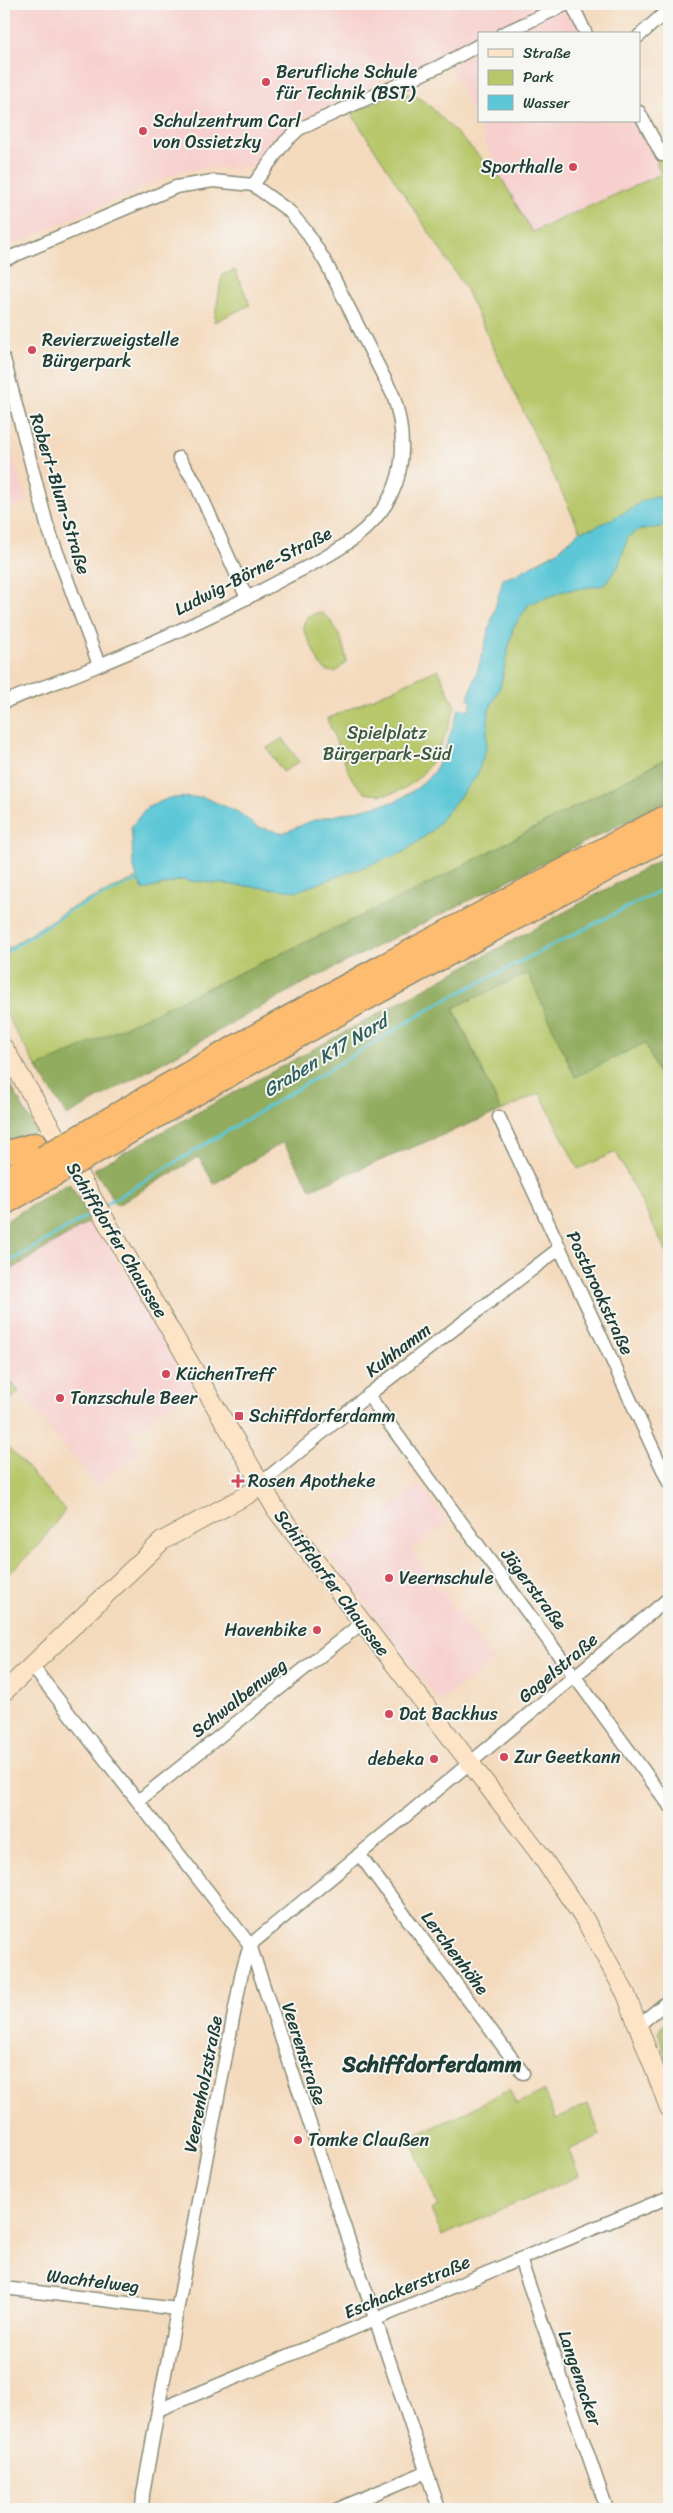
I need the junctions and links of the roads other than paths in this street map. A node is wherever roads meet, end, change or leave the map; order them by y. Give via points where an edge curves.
1 (567, 4) edge
2 (572, 4) edge
3 (669, 9) edge
4 (506, 32) edge
5 (585, 32) edge
6 (640, 35) edge
7 (478, 45) edge
8 (640, 114) edge
9 (662, 155) dead end
10 (253, 184) junction
11 (4, 260) edge
12 (4, 359) edge
13 (179, 458) dead end
14 (247, 598) junction
15 (99, 666) junction
16 (4, 702) edge
17 (669, 814) edge
18 (669, 837) edge
19 (4, 1048) edge
20 (500, 1117) dead end
21 (85, 1138) junction
22 (4, 1153) edge
23 (44, 1159) junction
24 (4, 1180) edge
25 (4, 1204) edge
26 (560, 1248) junction
27 (368, 1395) junction
28 (669, 1483) edge
29 (260, 1484) junction
30 (669, 1598) edge
31 (362, 1622) junction
32 (32, 1666) junction
33 (577, 1676) junction
34 (4, 1692) edge
35 (469, 1763) junction
36 (138, 1801) junction
37 (669, 1805) edge
38 (359, 1854) junction
39 (250, 1945) junction
40 (669, 2000) edge
41 (639, 2025) junction
42 (523, 2073) dead end
43 (669, 2108) edge
44 (669, 2197) edge
45 (520, 2259) junction
46 (4, 2288) edge
47 (178, 2309) junction
48 (375, 2319) junction
49 (158, 2410) junction
50 (426, 2472) junction
51 (142, 2509) edge
52 (338, 2509) edge
53 (439, 2509) edge
54 (607, 2509) edge

1 - 4 street
2 - 5 street
3 - 6 street
7 - 10 street via 438,68 299,129
8 - 9 street
10 - 11 street via 213,181 176,187
10 - 14 street, Ludwig-Börne-Straße via 289,211 326,263 393,395 403,439 401,463 393,490 383,509 365,530 300,571
12 - 15 street, Robert-Blum-Straße via 47,525
13 - 14 street via 195,482
14 - 15 street, Ludwig-Börne-Straße
15 - 16 street, Ludwig-Börne-Straße
17 - 21 highway via 435,937 152,1094
18 - 21 highway via 250,1061
19 - 29 street, Schiffdorfer Chaussee
20 - 26 street, Postbrookstraße
21 - 23 highway, bridge
21 - 23 highway
22 - 23 highway
23 - 24 highway
23 - 25 highway
26 - 27 street, Kuhhamm
26 - 28 street, Postbrookstraße
27 - 29 street, Kuhhamm
27 - 33 street, Jägerstraße
29 - 31 street, Schiffdorfer Chaussee
29 - 32 street via 249,1494 162,1541
30 - 33 street, Gagelstraße
31 - 35 street, Schiffdorfer Chaussee
31 - 36 street, Schwalbenweg
32 - 34 street
32 - 36 street, Veerenstraße
33 - 35 street, Gagelstraße
33 - 37 street, Jägerstraße
35 - 38 street
35 - 41 street, Schiffdorfer Chaussee via 539,1853 585,1920 608,1959
36 - 39 street, Veerenstraße
38 - 39 street
38 - 42 street, Lerchenhöhe
39 - 47 street, Veerenholzstraße via 242,1972
39 - 48 street, Veerenstraße
40 - 41 street
41 - 43 street, Schiffdorfer Chaussee
44 - 45 street, Eschackerstraße
45 - 48 street, Eschackerstraße
45 - 54 street, Langenacker
46 - 47 street, Wachtelweg
47 - 49 street, Veerenholzstraße
48 - 49 street, Eschackerstraße
48 - 50 street, Veerenstraße
49 - 51 street, Veerenholzstraße
50 - 52 street
50 - 53 street, Veerenstraße

